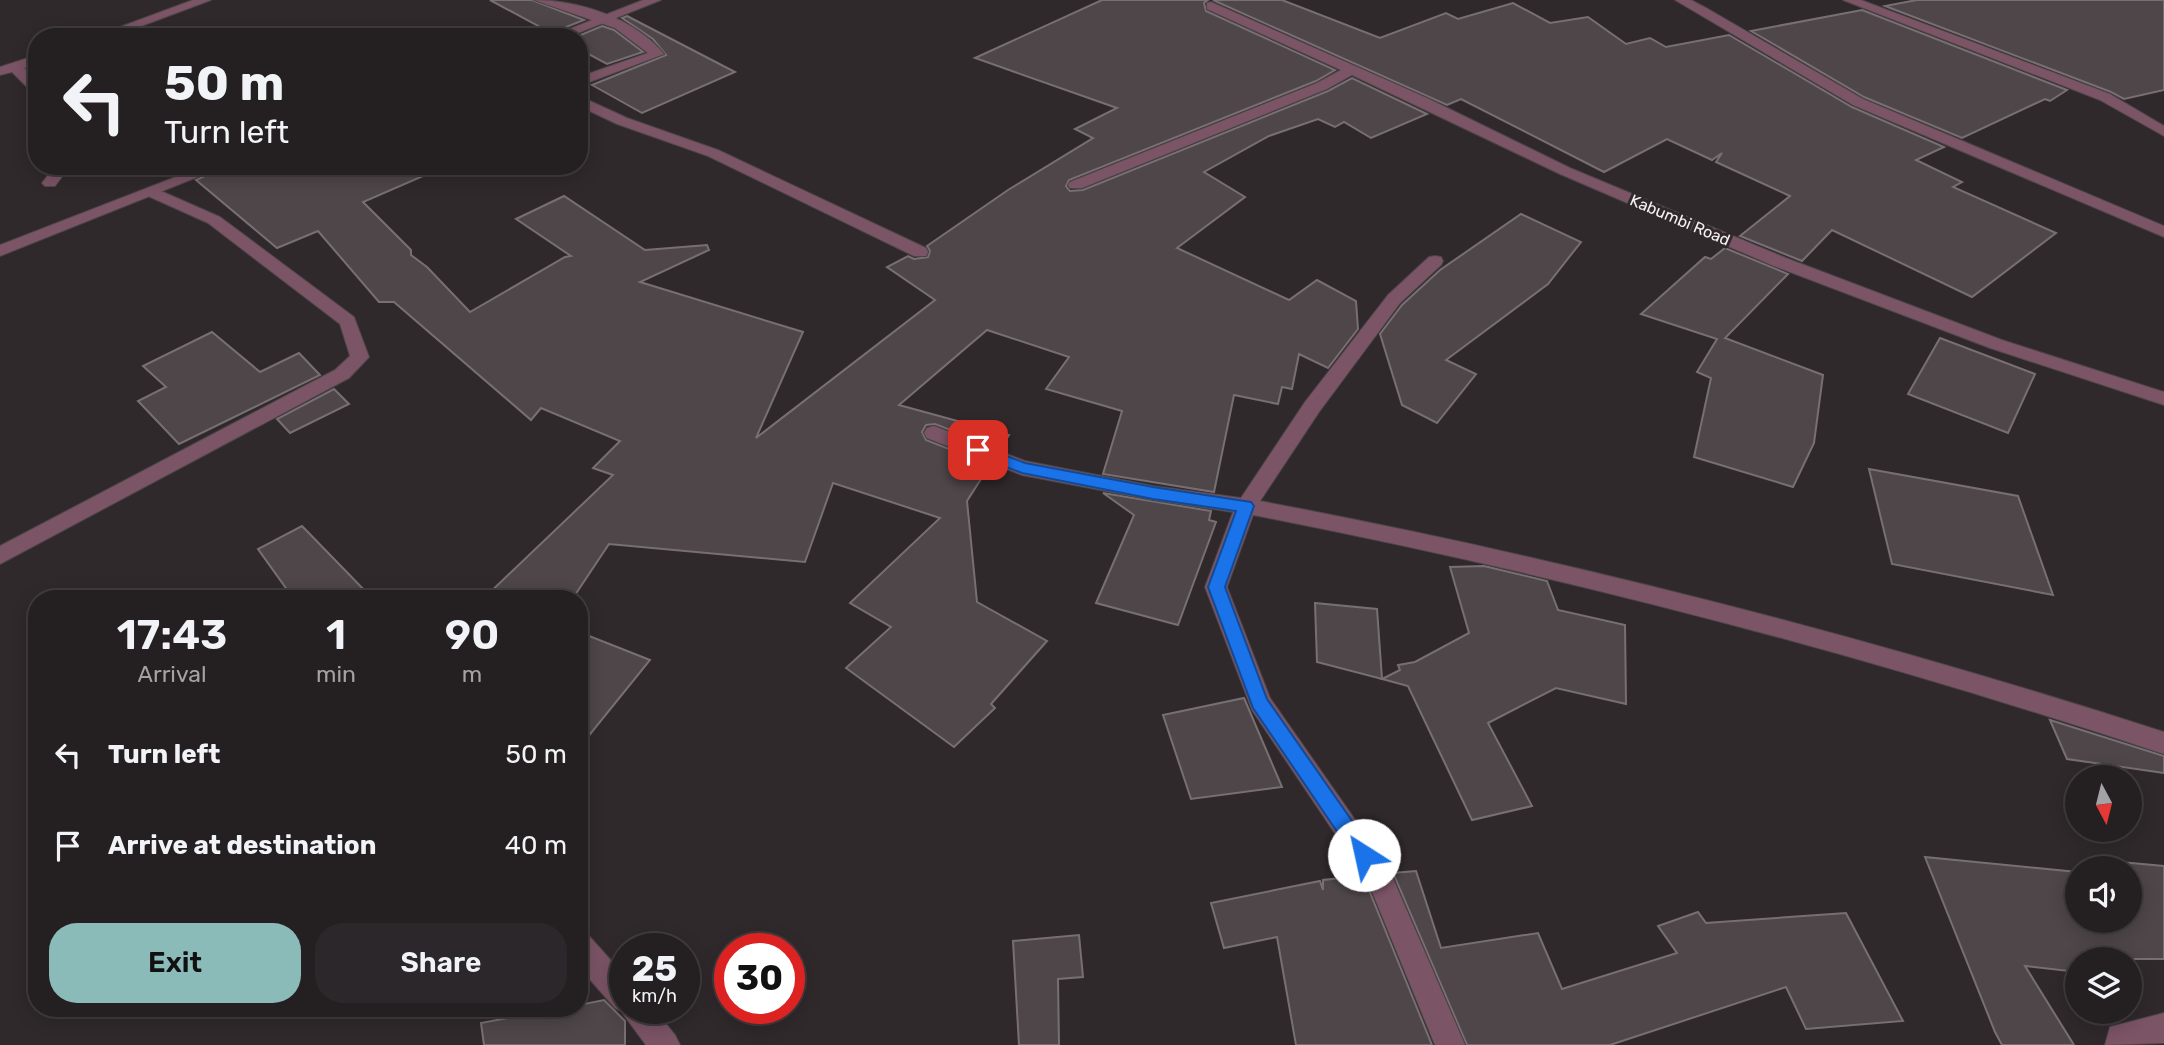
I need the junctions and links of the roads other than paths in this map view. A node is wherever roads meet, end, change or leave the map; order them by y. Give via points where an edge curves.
1 (205, 0) edge
2 (540, 0) edge
3 (655, 0) edge
4 (1681, 0) edge
5 (1849, 0) edge
6 (1211, 6) dead end
7 (605, 19) junction
8 (125, 28) edge
9 (580, 28) edge
10 (28, 61) edge
11 (7, 69) edge
12 (1351, 69) junction
13 (588, 79) edge
14 (28, 83) edge
15 (588, 104) edge
16 (2164, 132) edge
17 (56, 175) edge
18 (197, 175) edge
19 (50, 183) dead end
20 (1076, 185) dead end
21 (154, 193) junction
22 (2164, 232) edge
23 (0, 251) edge
24 (920, 252) dead end
25 (1435, 261) dead end
26 (2164, 399) edge
27 (934, 433) dead end
28 (1246, 506) junction
29 (0, 555) edge
30 (2164, 743) edge
31 (588, 956) edge
32 (609, 980) edge
33 (647, 1024) edge
34 (2164, 1028) edge
35 (665, 1045) edge
36 (1450, 1045) edge
37 (2120, 1045) edge

1 - 8 street
2 - 7 street
3 - 7 street
4 - 22 street via 1858,102
5 - 16 street via 2105,97
6 - 12 street, Kabumbi Road
7 - 9 street
7 - 13 street via 649,43 657,54
10 - 11 street
11 - 14 street
12 - 20 street via 1322,86
12 - 26 street, Kabumbi Road via 1565,171 1780,262 1996,344
15 - 24 street via 713,153
17 - 19 street
18 - 21 street
21 - 23 street
21 - 29 street via 214,220 348,321 360,358 342,374
25 - 28 street via 1394,299 1312,407
27 - 28 street via 1022,468
28 - 30 street via 1619,585 2010,691
28 - 36 street via 1216,587 1260,703 1379,876
31 - 32 street
33 - 35 street
34 - 37 street via 2120,1038

